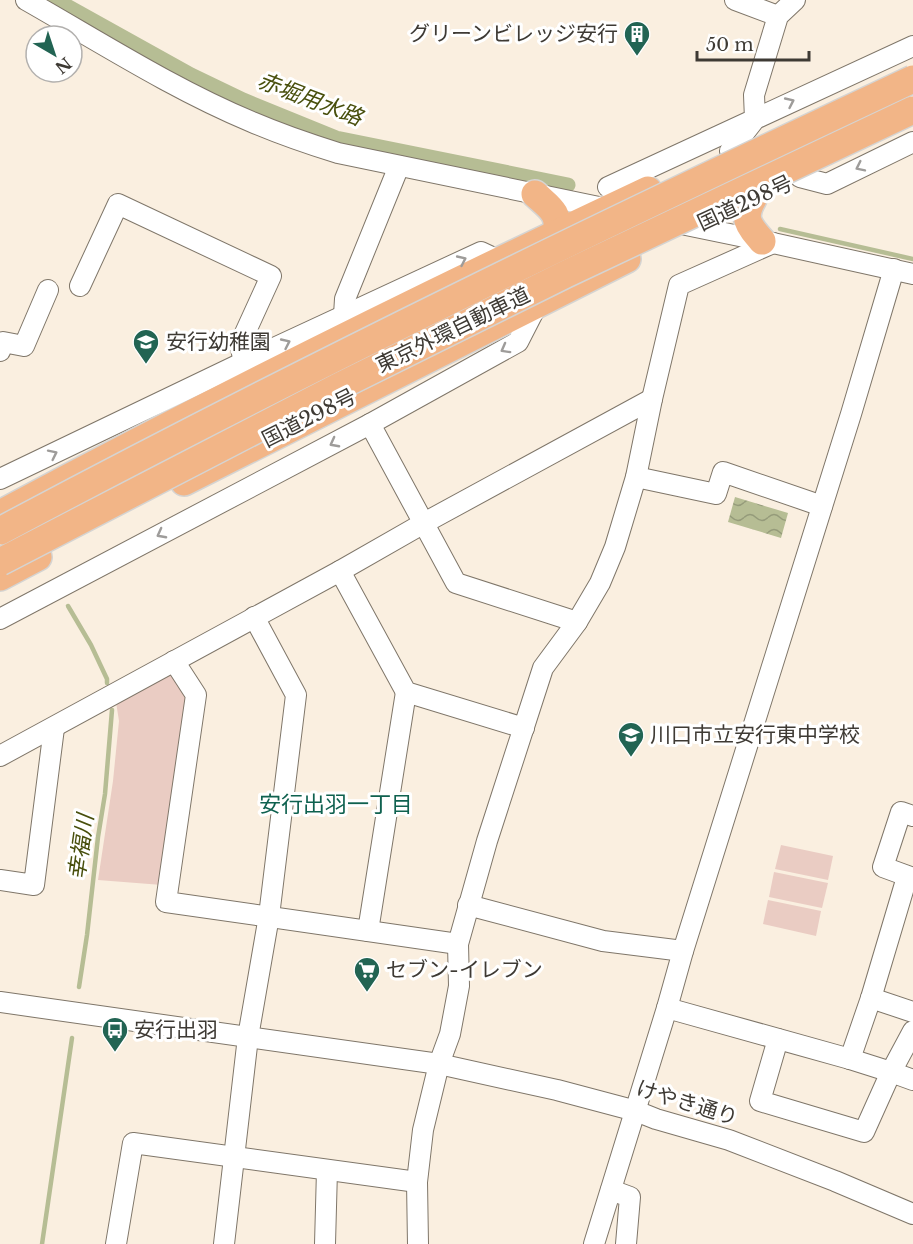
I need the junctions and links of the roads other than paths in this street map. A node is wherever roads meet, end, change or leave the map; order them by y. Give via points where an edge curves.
1 (26, 0) edge
2 (735, 0) edge
3 (795, 0) edge
4 (778, 16) junction
5 (913, 46) edge
6 (913, 65) edge
7 (913, 79) edge
8 (913, 110) edge
9 (755, 119) junction
10 (913, 124) edge
11 (913, 142) edge
12 (730, 152) junction
13 (399, 166) junction
14 (800, 177) junction
15 (535, 194) junction
16 (608, 198) junction
17 (753, 199) junction
18 (693, 227) junction
19 (556, 233) junction
20 (768, 242) junction
21 (498, 260) junction
22 (894, 269) junction
23 (913, 274) edge
24 (80, 286) dead end
25 (48, 290) dead end
26 (538, 303) junction
27 (344, 315) junction
28 (0, 351) edge
29 (244, 362) junction
30 (652, 399) junction
31 (370, 423) junction
32 (636, 477) junction
33 (0, 479) edge
34 (822, 506) junction
35 (0, 513) edge
36 (424, 523) junction
37 (0, 531) edge
38 (0, 562) edge
39 (340, 571) junction
40 (0, 579) edge
41 (254, 617) junction
42 (0, 619) edge
43 (578, 622) junction
44 (174, 661) junction
45 (406, 692) junction
46 (54, 728) junction
47 (524, 728) junction
48 (0, 756) edge
49 (913, 816) edge
50 (910, 878) edge
51 (0, 880) edge
52 (468, 905) junction
53 (268, 916) junction
54 (368, 931) junction
55 (458, 944) junction
56 (683, 951) junction
57 (871, 998) junction
58 (0, 1002) edge
59 (667, 1008) junction
60 (913, 1012) edge
61 (913, 1030) edge
62 (248, 1037) junction
63 (778, 1039) junction
64 (850, 1059) junction
65 (439, 1064) junction
66 (891, 1071) junction
67 (913, 1080) edge
68 (636, 1111) junction
69 (233, 1157) junction
70 (327, 1170) junction
71 (417, 1182) junction
72 (611, 1190) junction
73 (913, 1214) edge
74 (116, 1244) edge
75 (224, 1244) edge
76 (325, 1244) edge
77 (418, 1244) edge
78 (594, 1244) edge
79 (626, 1244) edge

1 - 13 street via 153,73 250,121 338,153
2 - 4 street
3 - 4 street
4 - 9 street via 754,95
9 -> 5 street
6 - 12 highway
7 - 37 highway, 東京外環自動車道, bridge via 292,379
8 - 38 highway, 東京外環自動車道, bridge via 339,387
9 - 12 street
9 - 16 street
10 - 14 highway, 国道298号
11 -> 14 street via 827,184
12 - 16 highway
13 - 15 street
13 - 27 street via 345,299
14 - 17 highway, 国道298号
15 - 16 street
15 - 19 highway via 556,216
16 - 18 street
16 - 19 highway
17 - 18 highway, 国道298号
17 - 20 highway via 747,210 750,227
18 - 20 street
18 - 26 highway, 国道298号
19 - 21 highway
20 - 22 street
20 - 30 street via 679,285
27 -> 21 street via 481,252
21 - 35 highway
22 - 23 street
22 - 34 street
24 - 29 street via 118,204 271,276 240,344
25 - 28 street via 24,346 3,342
26 -> 31 street via 518,342
26 - 40 highway, 国道298号
29 -> 27 street
33 -> 29 street
30 - 32 street
30 - 36 street
31 - 36 street
31 -> 42 street
32 - 34 street via 716,494 723,472
32 - 43 street via 615,547
34 - 56 street
36 - 39 street
36 - 43 street via 456,583
39 - 41 street
39 - 45 street
41 - 44 street
41 - 53 street via 296,695
43 - 47 street via 543,668
44 - 46 street
44 - 53 street via 196,695 166,902
45 - 47 street
45 - 54 street
46 - 48 street
46 - 51 street via 34,885
47 - 52 street
49 - 50 street via 902,812 883,867
50 - 57 street
52 - 55 street
52 - 56 street via 603,941
53 - 54 street
53 - 62 street
54 - 55 street
55 - 65 street via 459,986 450,1034
56 - 59 street
57 - 60 street
57 - 64 street
58 - 62 street, けやき通り
59 - 63 street
59 - 68 street
61 - 66 street
62 - 65 street, けやき通り
62 - 69 street
63 - 64 street
63 - 66 street via 760,1101 864,1132
64 - 66 street
65 - 68 street, けやき通り
65 - 71 street via 423,1130
66 - 67 street
68 - 72 street
68 - 73 street, けやき通り via 729,1140
69 - 70 street
69 - 74 street via 133,1143
69 - 75 street
70 - 71 street
70 - 76 street
71 - 77 street
72 - 78 street
72 - 79 street via 630,1197

